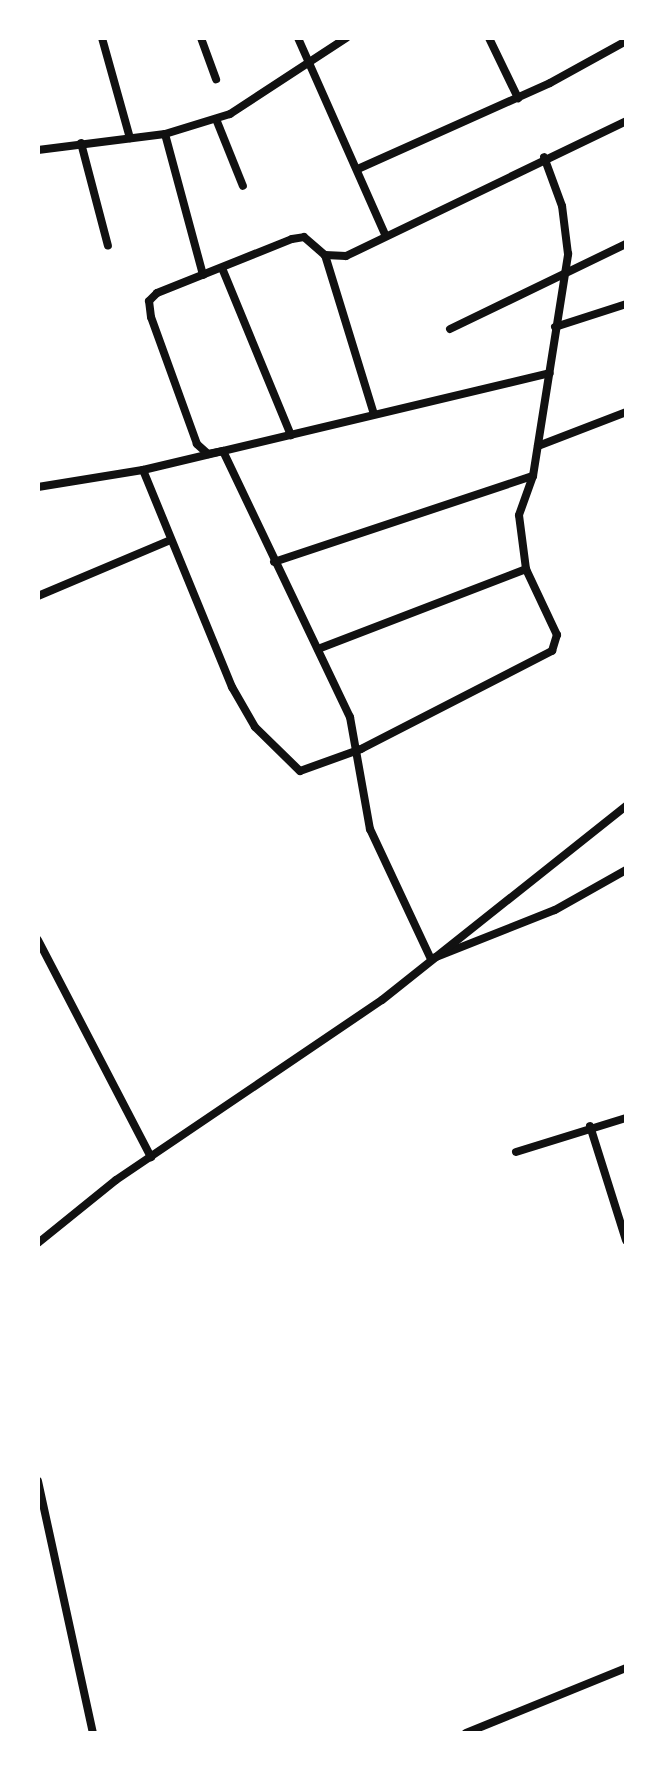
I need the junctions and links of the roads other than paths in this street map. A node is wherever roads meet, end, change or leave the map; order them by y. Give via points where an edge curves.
1 (102, 38) edge
2 (201, 38) edge
3 (298, 38) edge
4 (346, 38) edge
5 (489, 38) edge
6 (626, 41) edge
7 (304, 59) junction
8 (216, 79) dead end
9 (518, 98) junction
10 (216, 119) junction
11 (626, 121) edge
12 (165, 134) junction
13 (130, 138) junction
14 (81, 143) junction
15 (39, 148) edge
16 (544, 157) junction
17 (360, 168) junction
18 (243, 186) dead end
19 (385, 234) junction
20 (626, 244) edge
21 (108, 246) dead end
22 (325, 255) junction
23 (222, 268) junction
24 (563, 270) junction
25 (203, 275) junction
26 (626, 304) edge
27 (555, 327) junction
28 (450, 329) dead end
29 (550, 373) junction
30 (626, 412) edge
31 (374, 414) junction
32 (291, 435) junction
33 (538, 446) junction
34 (223, 451) junction
35 (143, 470) junction
36 (38, 473) edge
37 (533, 476) junction
38 (40, 486) edge
39 (168, 541) junction
40 (274, 562) junction
41 (526, 569) junction
42 (38, 596) edge
43 (318, 649) junction
44 (361, 749) junction
45 (626, 806) edge
46 (626, 870) edge
47 (38, 940) edge
48 (431, 959) junction
49 (626, 1118) edge
50 (590, 1126) junction
51 (516, 1152) dead end
52 (151, 1157) junction
53 (626, 1240) edge
54 (38, 1243) edge
55 (38, 1481) edge
56 (626, 1668) edge
57 (93, 1733) edge
58 (466, 1733) edge

1 - 13 street
2 - 8 street
3 - 7 street
4 - 7 street
5 - 9 street
6 - 9 street
7 - 10 street
7 - 17 street
9 - 17 street
10 - 12 street
10 - 18 street
11 - 16 street
12 - 13 street
12 - 25 street
13 - 14 street
14 - 15 street
14 - 21 street
16 - 19 street
16 - 24 street via 567,230
17 - 19 street
19 - 22 street via 346,256
20 - 24 street
22 - 23 street via 304,237
22 - 31 street
23 - 25 street
23 - 32 street
24 - 27 street
24 - 28 street
25 - 34 street via 149,301 197,444 208,454
26 - 27 street
27 - 29 street
29 - 31 street
29 - 33 street
30 - 33 street
31 - 32 street
32 - 34 street
33 - 37 street
34 - 35 street
34 - 40 street via 253,502
35 - 38 street
35 - 39 street
36 - 38 street
37 - 40 street
37 - 41 street via 519,515
39 - 42 street
39 - 44 street via 232,687 286,763 317,769
40 - 43 street
41 - 43 street
41 - 44 street via 557,635 552,651
43 - 44 street
44 - 48 street via 357,779 370,829
45 - 48 street
46 - 48 street via 555,910
47 - 52 street
48 - 52 street via 294,1065
49 - 50 street
50 - 51 street
50 - 53 street
52 - 54 street
55 - 57 street
56 - 58 street

